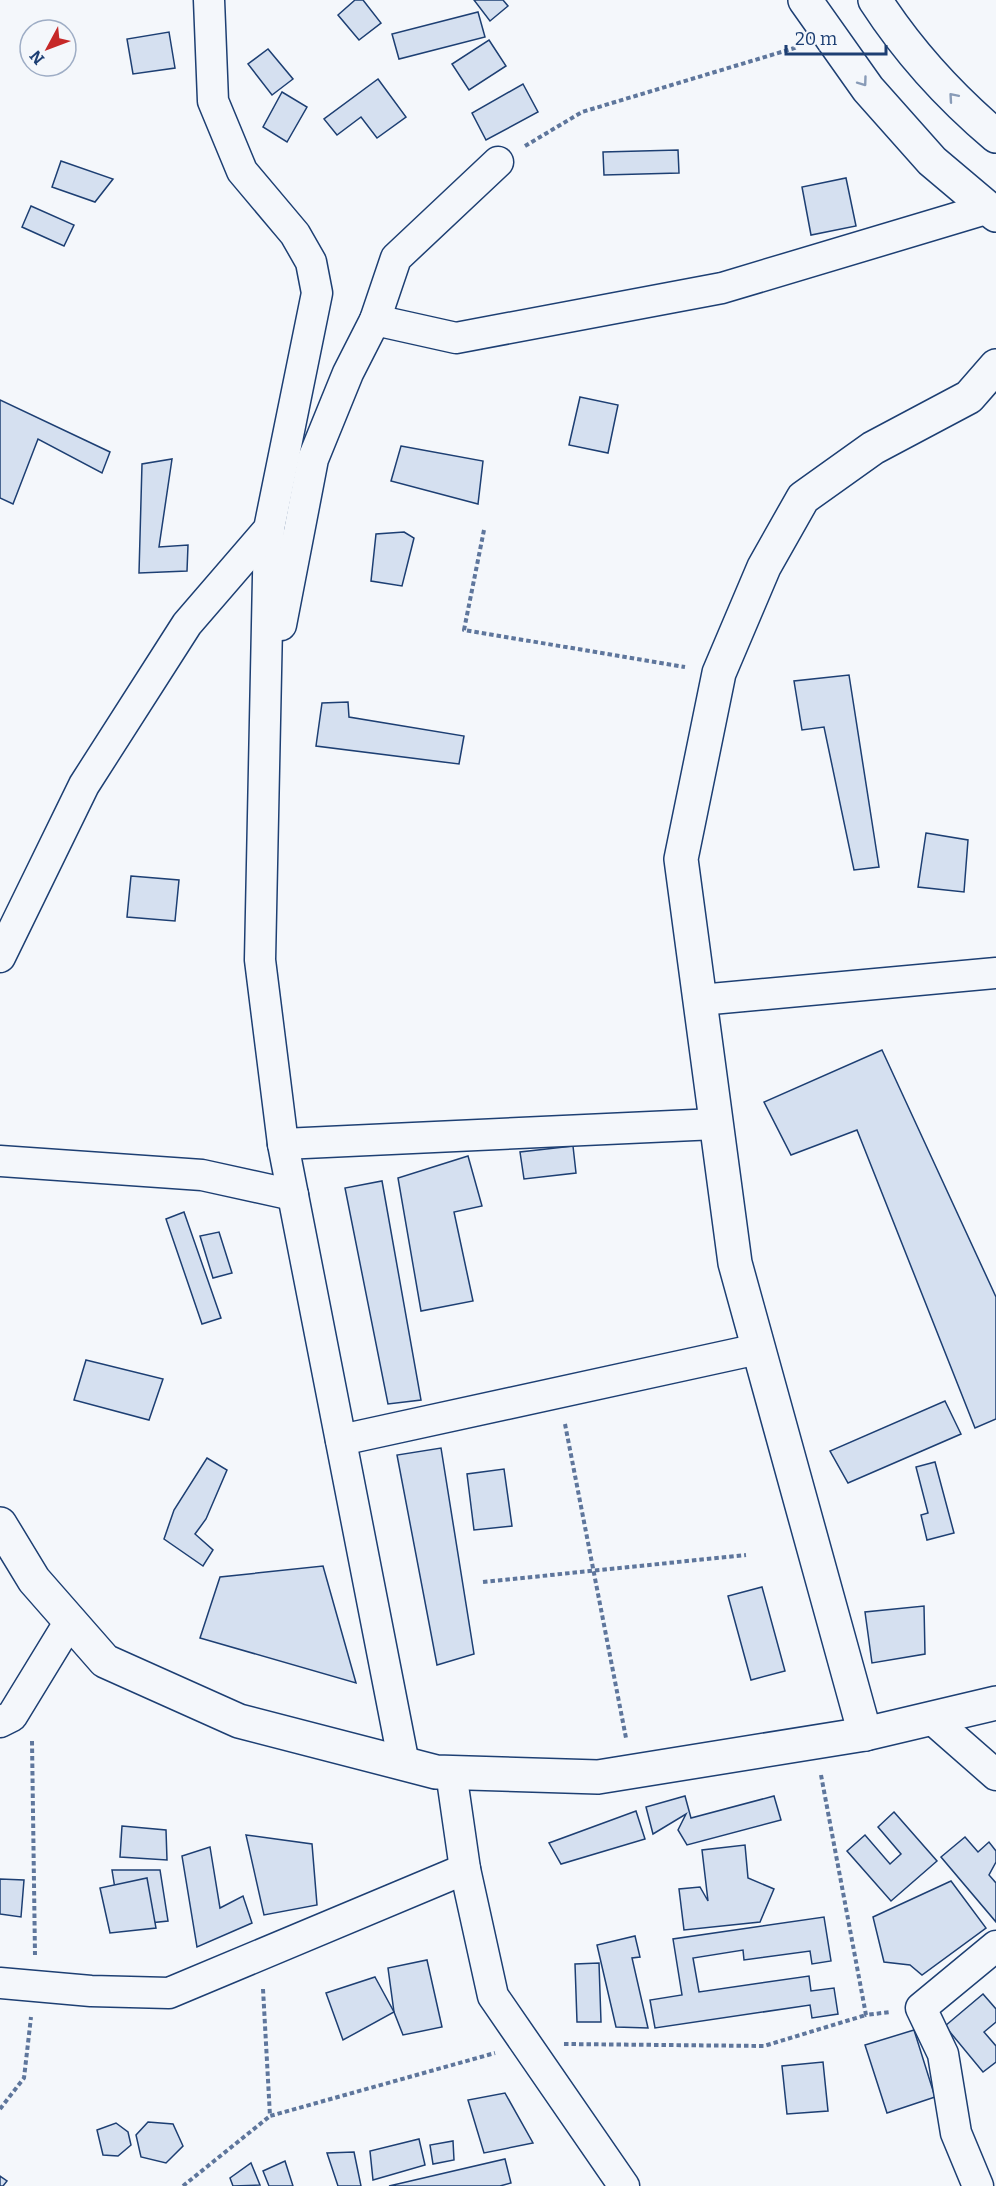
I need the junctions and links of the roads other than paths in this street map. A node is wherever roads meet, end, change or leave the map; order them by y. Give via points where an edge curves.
1 (209, 0) edge
2 (805, 0) edge
3 (875, 0) edge
4 (996, 136) edge
5 (498, 162) road end
6 (991, 212) edge
7 (375, 320) junction
8 (996, 366) edge
9 (269, 529) junction
10 (266, 708) junction
11 (0, 957) edge
12 (996, 973) edge
13 (700, 1000) junction
14 (716, 1124) junction
15 (283, 1144) junction
16 (0, 1161) edge
17 (293, 1195) junction
18 (758, 1349) junction
19 (341, 1440) junction
20 (0, 1524) edge
21 (70, 1621) junction
22 (996, 1703) edge
23 (931, 1718) junction
24 (0, 1722) edge
25 (866, 1734) junction
26 (404, 1764) junction
27 (451, 1772) junction
28 (996, 1775) edge
29 (465, 1869) junction
30 (996, 1946) edge
31 (0, 1983) edge
32 (624, 2186) edge
33 (978, 2186) edge

1 - 9 street via 213,101 242,171 295,234 311,262 318,293
2 -> 6 main road via 868,89 932,161
4 -> 3 main road via 955,100
5 - 7 street via 396,258
6 - 7 street via 723,288 456,338
7 - 10 street via 348,373 313,459
8 - 13 main road via 969,397 873,448 803,498 764,567 719,673 681,860
9 - 10 street
9 - 11 street via 187,624 84,785
10 - 15 street via 260,960
12 - 13 street
13 - 14 main road
14 - 15 street
14 - 18 main road via 735,1263
15 - 17 street
16 - 17 street via 202,1175
17 - 19 street
18 - 19 street
18 - 25 main road
19 - 26 street
20 - 21 main road via 34,1580
21 - 24 street via 12,1716
21 - 26 main road via 105,1661 239,1721
22 - 23 main road
23 - 25 main road
23 - 28 street
25 - 27 main road via 597,1777
26 - 27 main road
27 - 29 street
29 - 31 street via 169,1993
29 - 32 street via 493,1995
30 - 33 street via 921,2008 943,2054 956,2133

